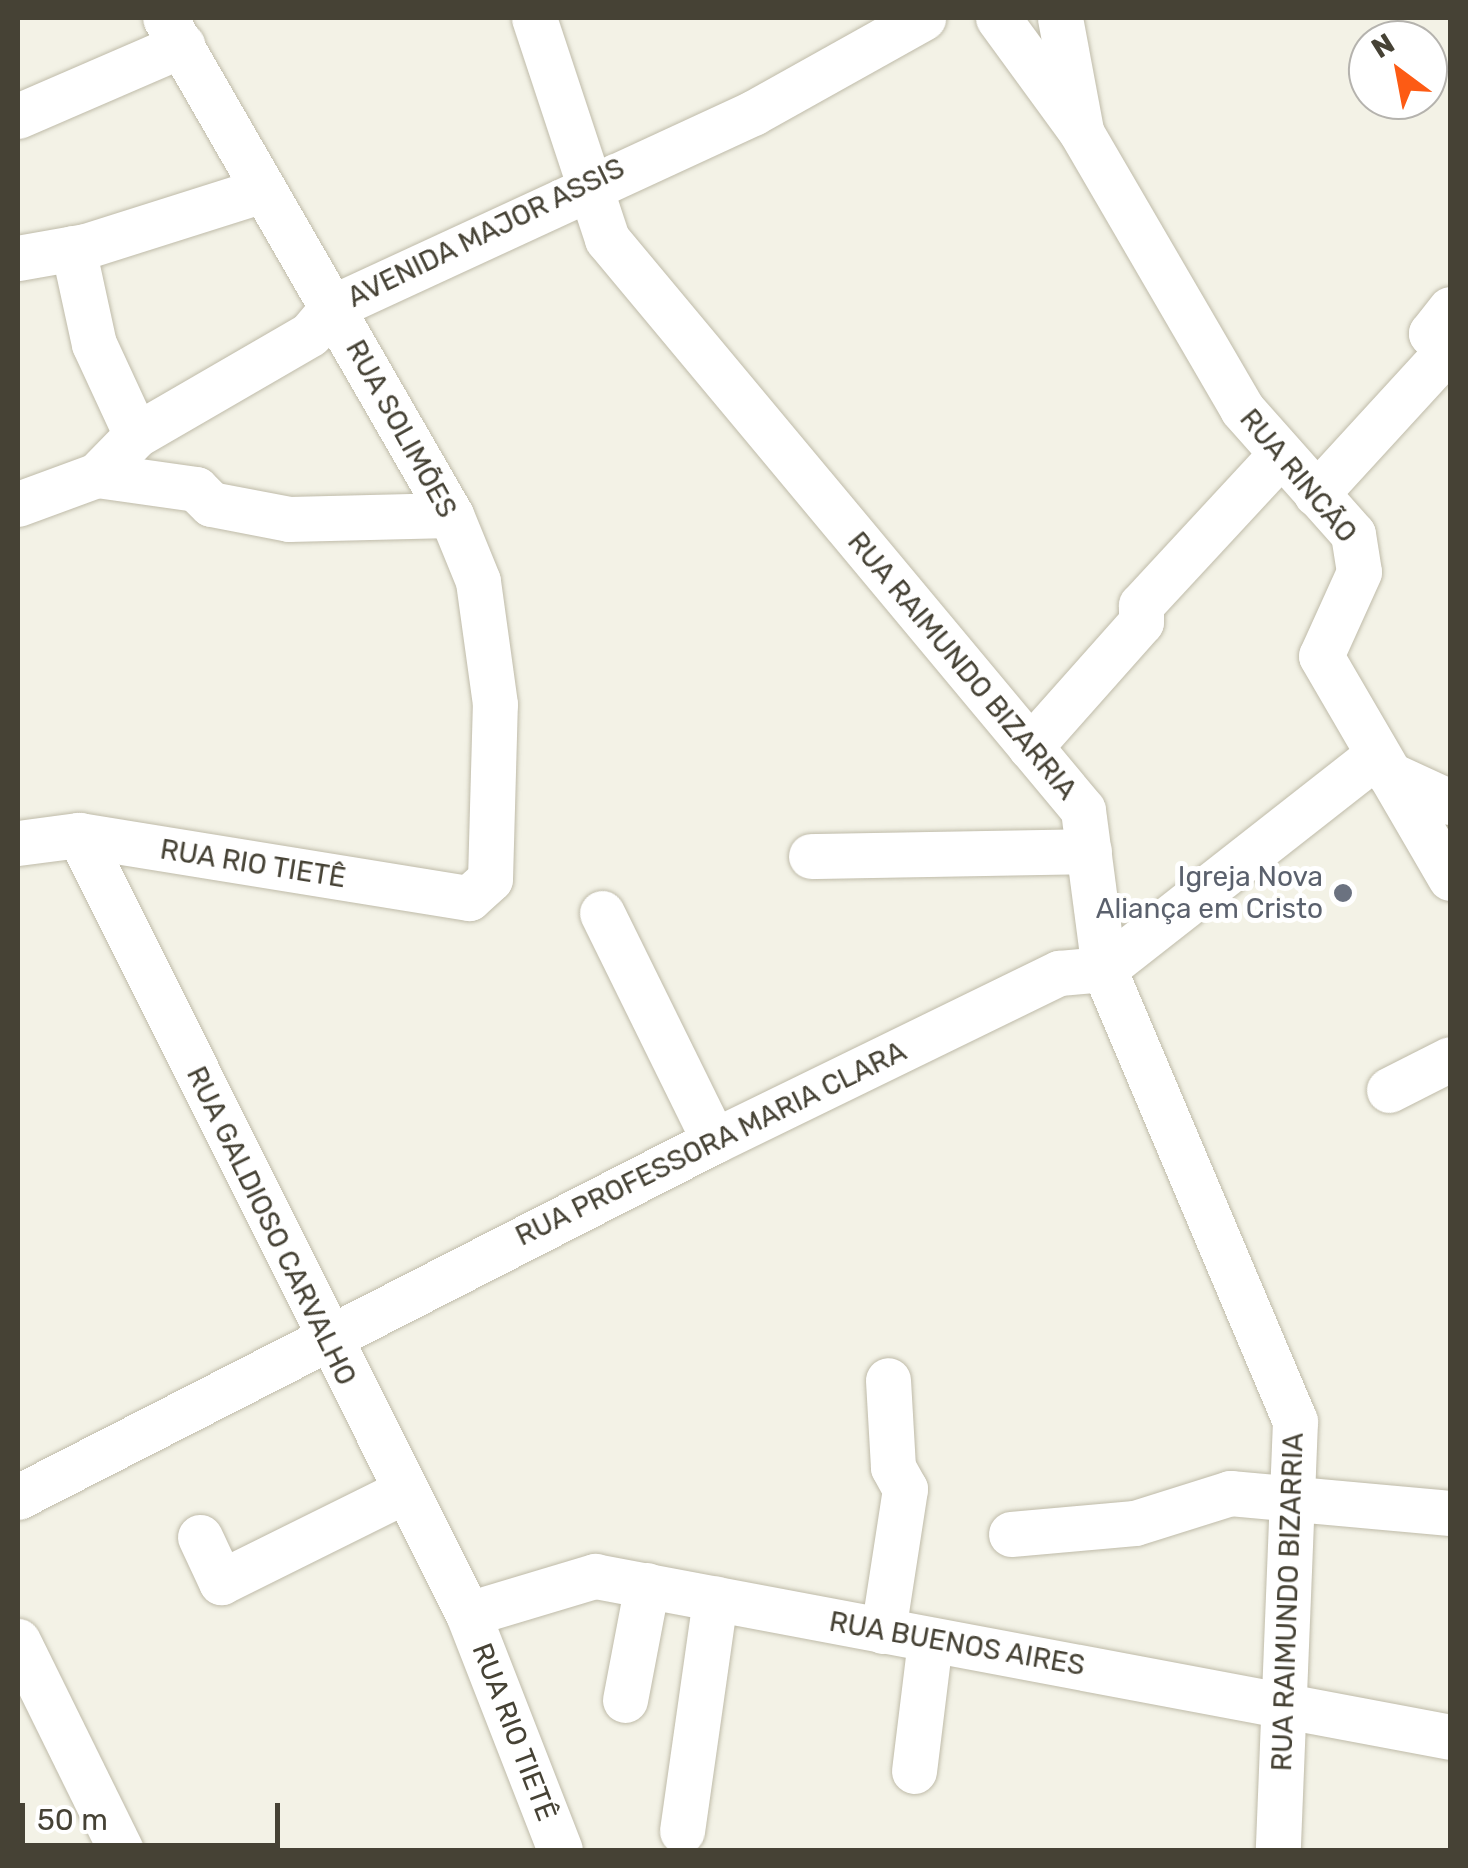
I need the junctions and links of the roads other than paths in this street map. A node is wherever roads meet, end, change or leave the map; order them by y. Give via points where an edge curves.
1 (534, 18) edge
2 (923, 18) edge
3 (998, 18) edge
4 (1060, 18) edge
5 (174, 32) edge
6 (18, 116) edge
7 (1081, 132) junction
8 (582, 184) junction
9 (263, 190) junction
10 (73, 248) junction
11 (18, 258) edge
12 (334, 307) junction
13 (1449, 339) edge
14 (136, 435) junction
15 (1281, 454) junction
16 (97, 474) junction
17 (1316, 494) junction
18 (18, 504) edge
19 (451, 515) junction
20 (1030, 747) junction
21 (1382, 765) junction
22 (1450, 802) edge
23 (79, 835) junction
24 (18, 843) edge
25 (1089, 852) junction
26 (810, 856) dead end
27 (1450, 878) edge
28 (488, 890) joint
29 (602, 913) dead end
30 (1104, 969) junction
31 (1450, 1058) edge
32 (1389, 1090) dead end
33 (714, 1141) junction
34 (324, 1336) junction
35 (888, 1380) dead end
36 (404, 1490) junction
37 (1294, 1495) junction
38 (18, 1497) edge
39 (1450, 1513) edge
40 (1011, 1534) dead end
41 (200, 1537) dead end
42 (647, 1584) junction
43 (715, 1598) junction
44 (468, 1614) junction
45 (883, 1632) junction
46 (930, 1640) junction
47 (18, 1641) edge
48 (626, 1700) dead end
49 (1288, 1704) junction
50 (1450, 1737) edge
51 (914, 1771) dead end
52 (682, 1831) dead end
53 (121, 1850) edge
54 (560, 1850) edge
55 (1278, 1850) edge

1 - 8 street, RUA RAIMUNDO BIZARRIA
2 - 8 street, AVENIDA MAJOR ASSIS via 753,113
3 - 7 street, RUA RINCÃO
4 - 7 street, RUA RINCÃO
5 - 6 street
5 - 9 street, RUA SOLIMÕES
7 - 15 street, RUA RINCÃO via 1242,410
8 - 12 street, AVENIDA MAJOR ASSIS
8 - 20 street, RUA RAIMUNDO BIZARRIA via 647,292
9 - 10 street
9 - 12 street, RUA SOLIMÕES
10 - 11 street
10 - 14 street via 94,344
12 - 14 street, AVENIDA MAJOR ASSIS via 310,334
12 - 19 street, RUA SOLIMÕES
13 - 17 street
14 - 16 street, AVENIDA MAJOR ASSIS
15 - 17 street, RUA RINCÃO
15 - 20 street via 1141,605 1141,622
16 - 18 street, AVENIDA MAJOR ASSIS
16 - 19 street via 196,489 211,504 289,519
17 - 21 street, RUA RINCÃO via 1361,553 1321,656
19 - 28 street, RUA SOLIMÕES via 478,581 495,704
20 - 25 street, RUA RAIMUNDO BIZARRIA via 1083,810
21 - 22 street
21 - 27 street, RUA RINCÃO
21 - 30 street
23 - 24 street, RUA RIO TIETÊ
23 - 28 street, RUA RIO TIETÊ via 469,898
23 - 34 street, RUA GALDIOSO CARVALHO
25 - 26 street
25 - 30 street, RUA RAIMUNDO BIZARRIA
29 - 33 street
30 - 33 street, RUA PROFESSORA MARIA CLARA via 1059,973
30 - 37 street, RUA RAIMUNDO BIZARRIA via 1266,1335 1295,1421
31 - 32 street
33 - 34 street, RUA PROFESSORA MARIA CLARA
34 - 36 street, RUA GALDIOSO CARVALHO
34 - 38 street, RUA PROFESSORA MARIA CLARA
35 - 45 street via 893,1467 905,1489
36 - 41 street via 221,1582
36 - 44 street, RUA GALDIOSO CARVALHO
37 - 39 street
37 - 40 street via 1212,1494 1135,1523
37 - 49 street, RUA RAIMUNDO BIZARRIA
42 - 43 street, RUA BUENOS AIRES
42 - 44 street, RUA BUENOS AIRES via 568,1580
42 - 48 street
43 - 45 street, RUA BUENOS AIRES
43 - 52 street
44 - 54 street, RUA RIO TIETÊ
45 - 46 street, RUA BUENOS AIRES
46 - 49 street, RUA BUENOS AIRES
46 - 51 street
47 - 53 street
49 - 50 street, RUA BUENOS AIRES
49 - 55 street, RUA RAIMUNDO BIZARRIA

